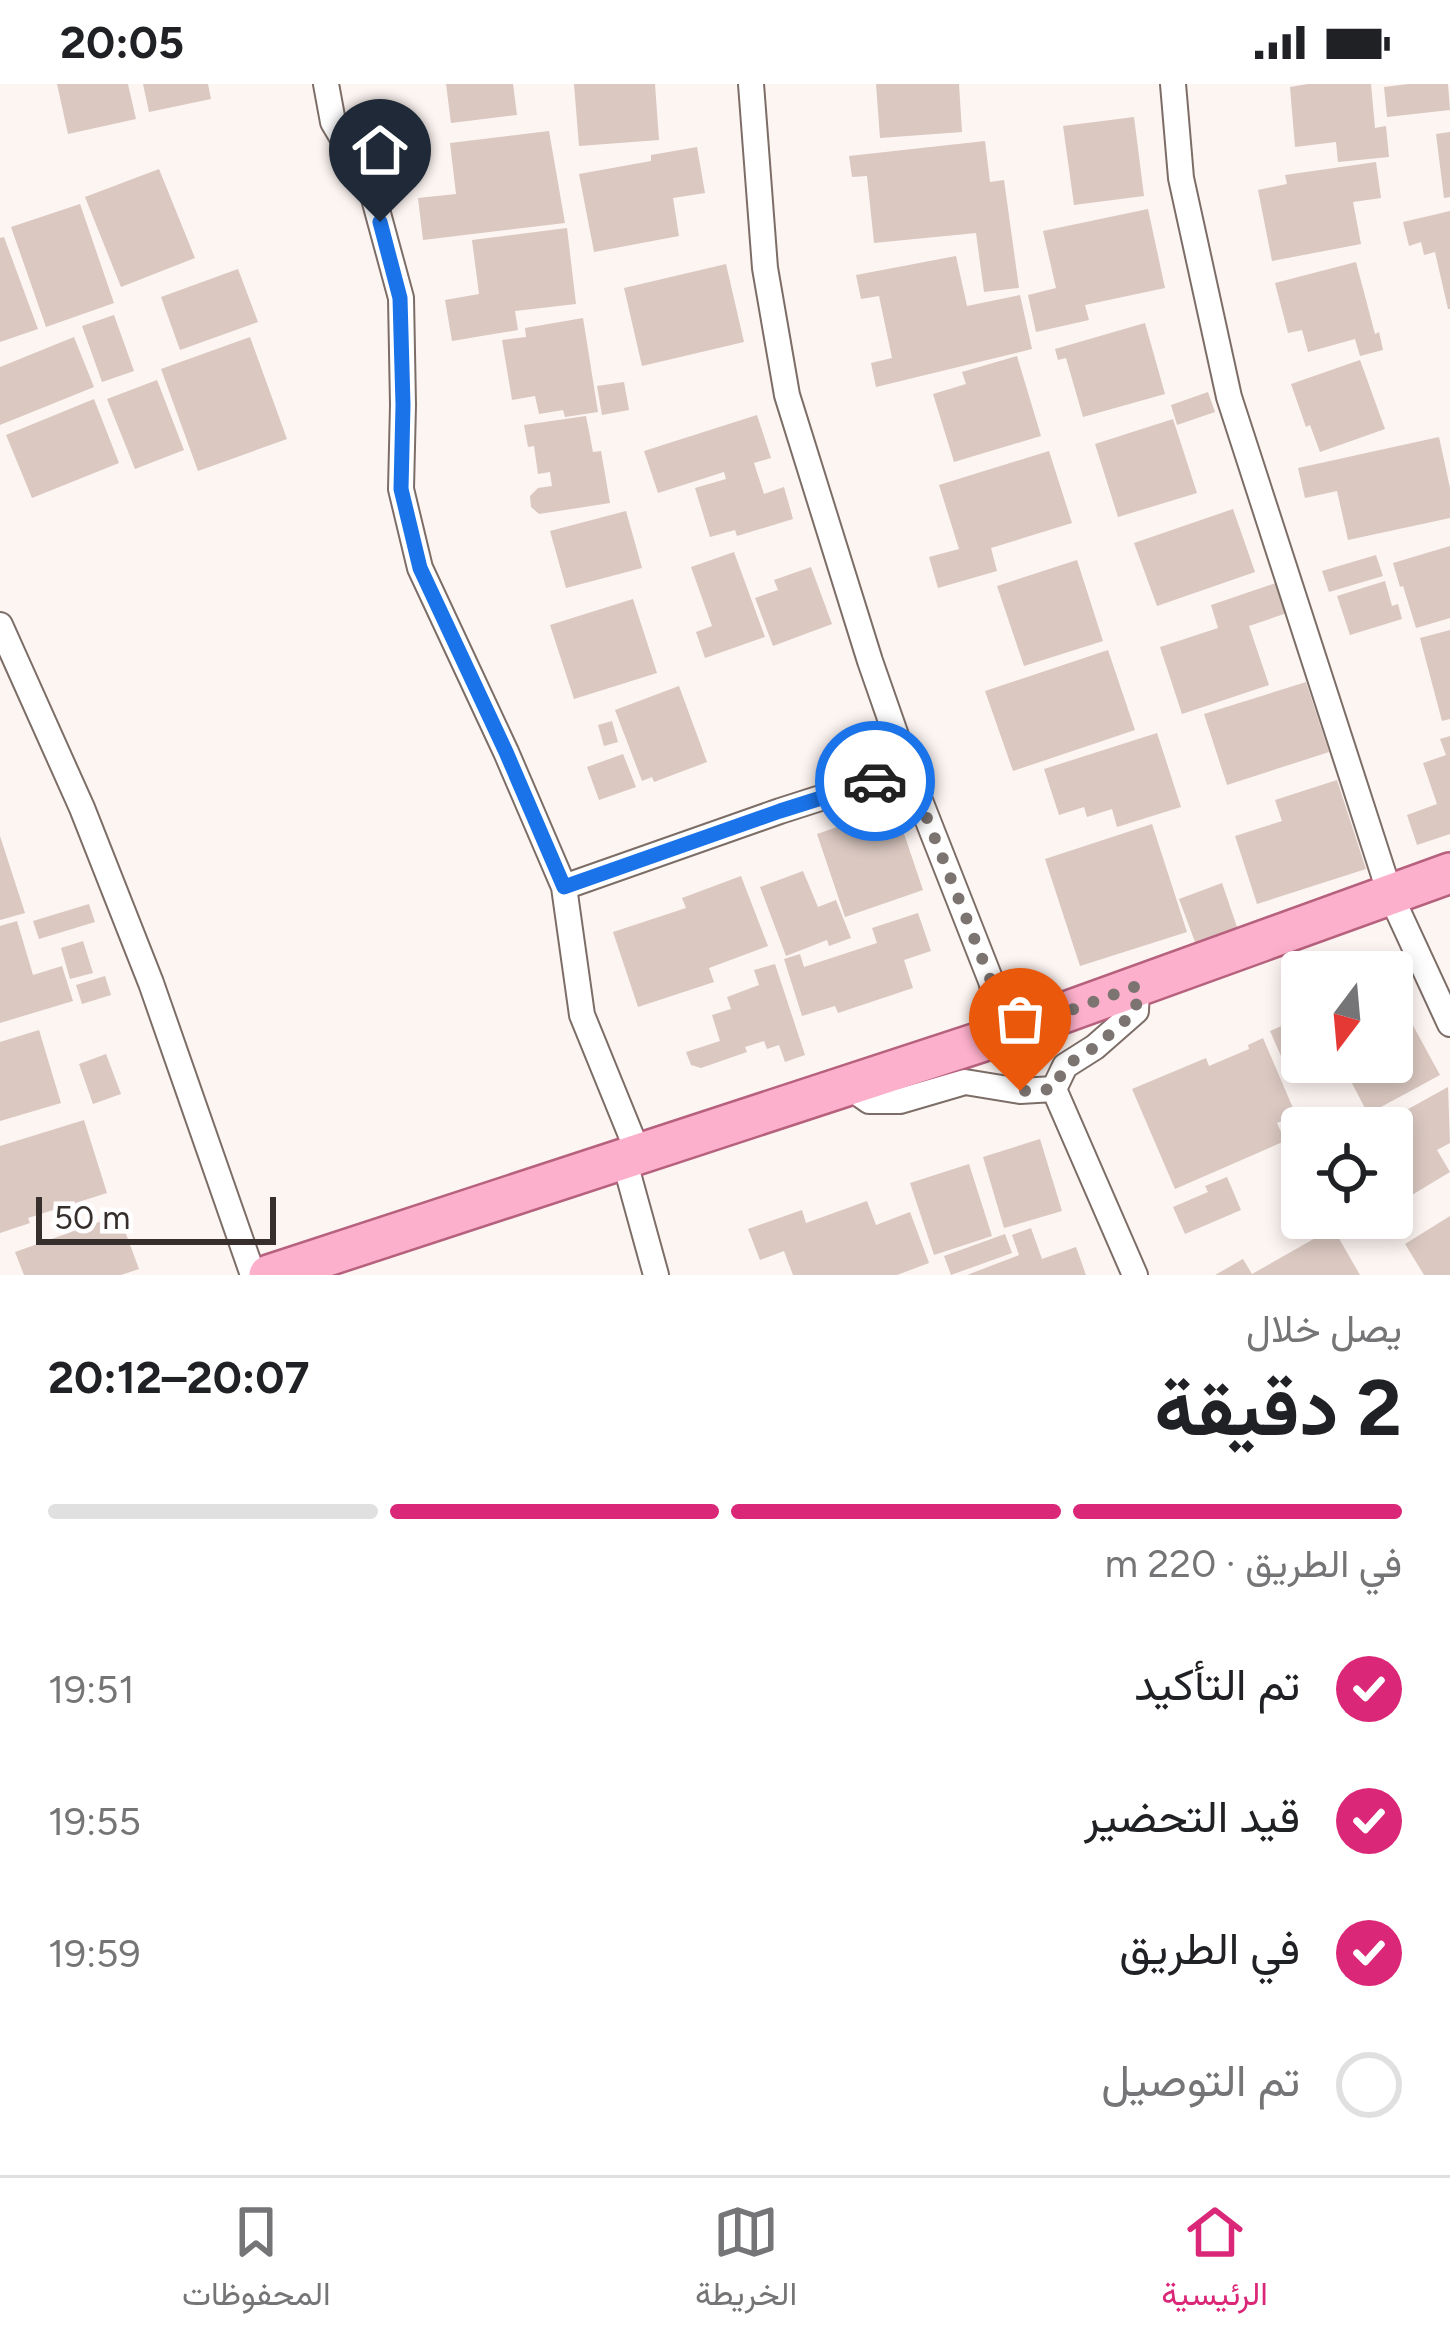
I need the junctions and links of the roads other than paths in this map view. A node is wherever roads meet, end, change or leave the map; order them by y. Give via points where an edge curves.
1 (326, 84) edge
2 (751, 84) edge
3 (1174, 84) edge
4 (0, 625) edge
5 (908, 770) junction
6 (1450, 873) edge
7 (564, 887) junction
8 (1390, 894) junction
9 (1137, 986) junction
10 (1450, 1024) edge
11 (1005, 1034) junction
12 (848, 1086) junction
13 (1054, 1089) junction
14 (632, 1157) junction
15 (253, 1275) edge
16 (269, 1275) edge
17 (656, 1275) edge
18 (1135, 1275) edge

1 - 7 street via 333,122 370,184 400,298 401,489 420,568
2 - 5 street via 765,268 788,394
3 - 8 street via 1181,178 1229,397
4 - 15 street via 151,983
5 - 7 street
5 - 11 street
6 - 8 main road
7 - 14 street via 582,1015
8 - 9 main road
8 - 10 street
9 - 11 main road
9 - 13 street via 1136,1011 1065,1066
11 - 12 main road
12 - 13 street via 869,1101 900,1101 964,1082
12 - 14 main road
13 - 18 street
14 - 16 main road
14 - 17 street

